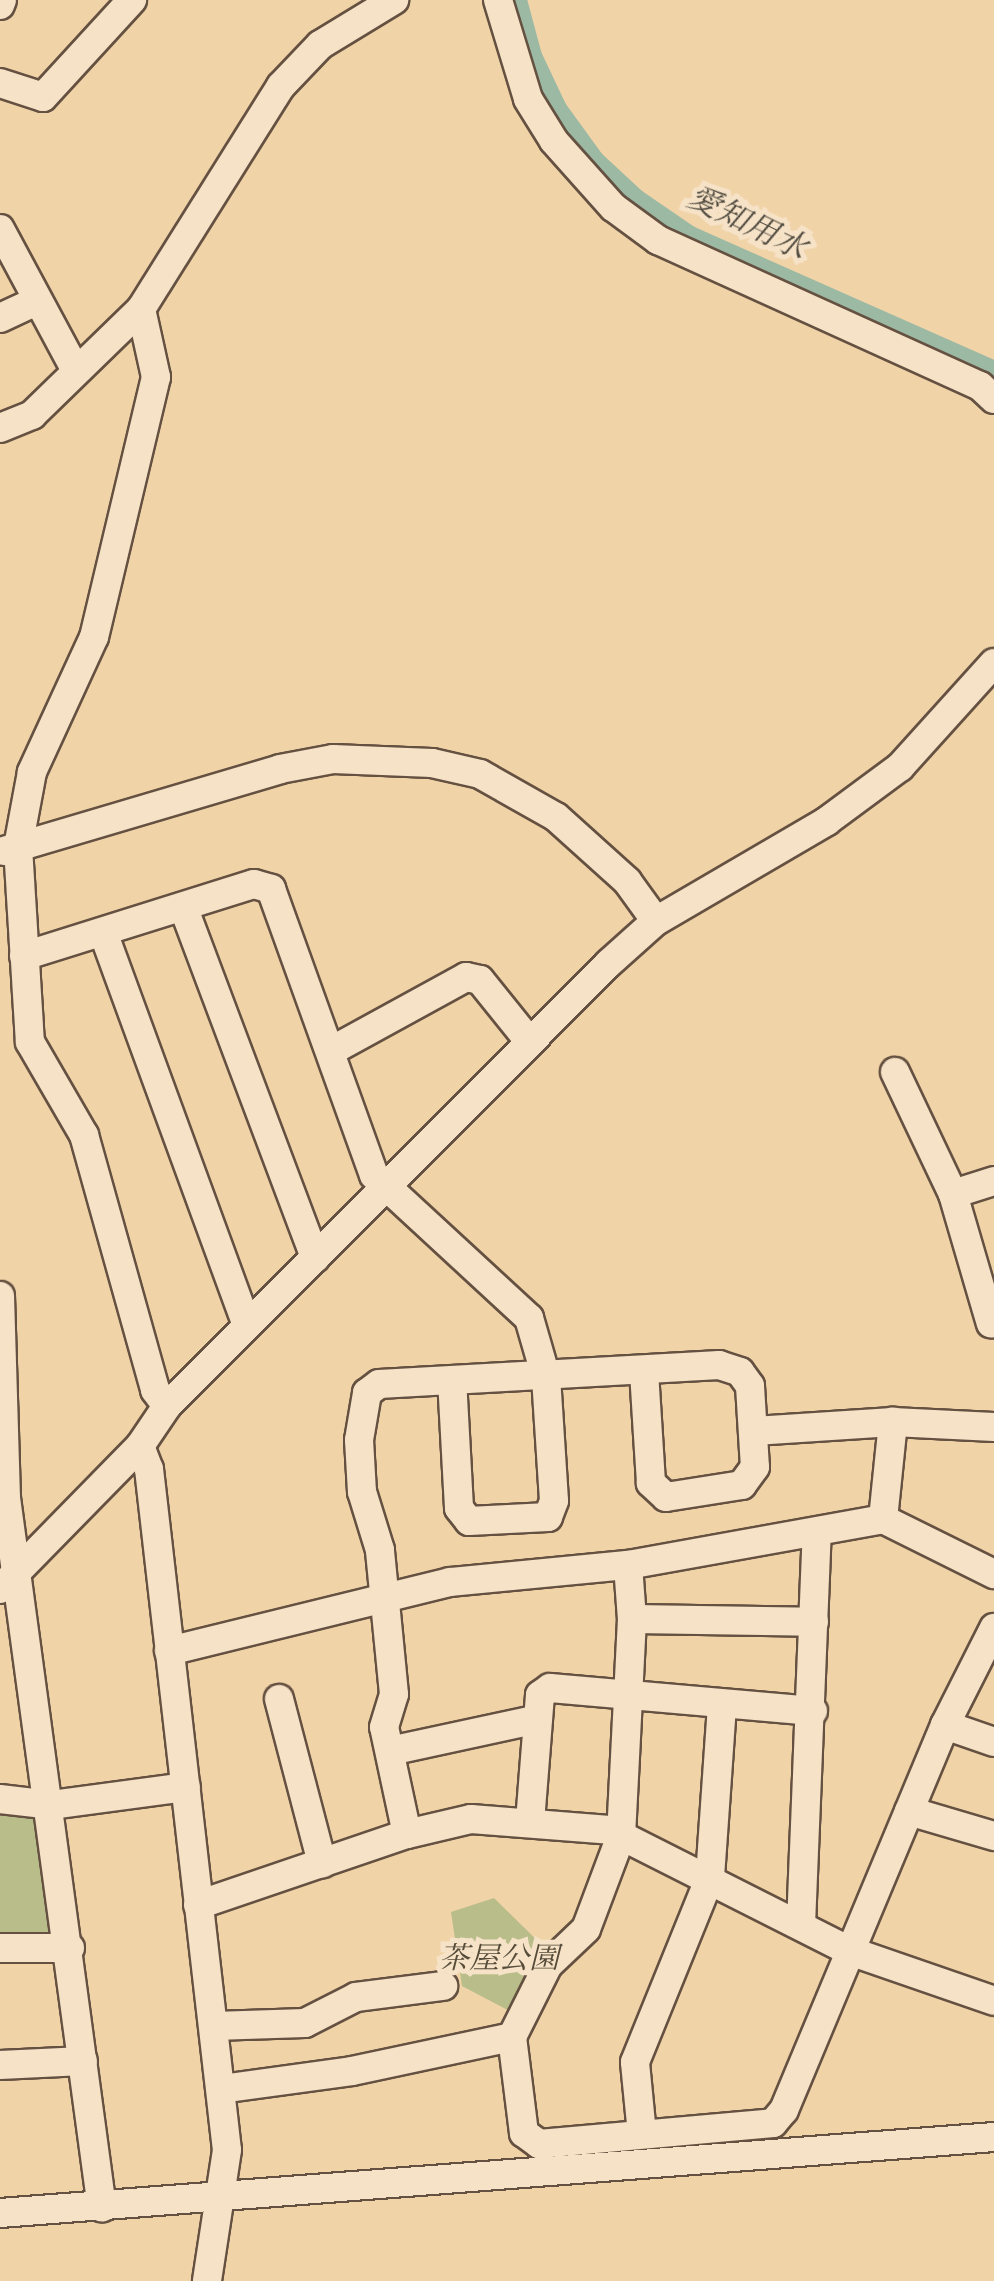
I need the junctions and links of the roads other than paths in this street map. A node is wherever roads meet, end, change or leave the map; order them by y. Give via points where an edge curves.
1 (132, 0) edge
2 (394, 0) edge
3 (498, 0) edge
4 (0, 83) edge
5 (0, 230) edge
6 (36, 301) junction
7 (140, 309) junction
8 (0, 318) edge
9 (74, 367) junction
10 (994, 399) edge
11 (0, 428) edge
12 (994, 662) edge
13 (11, 802) edge
14 (9, 849) edge
15 (184, 909) junction
16 (656, 922) junction
17 (103, 932) junction
18 (24, 956) junction
19 (530, 1040) junction
20 (331, 1050) junction
21 (894, 1072) dead end
22 (994, 1181) edge
23 (388, 1184) junction
24 (953, 1194) junction
25 (315, 1258) junction
26 (0, 1296) edge
27 (991, 1324) dead end
28 (247, 1326) junction
29 (644, 1372) junction
30 (546, 1377) junction
31 (452, 1380) junction
32 (167, 1406) junction
33 (894, 1422) junction
34 (994, 1427) edge
35 (754, 1430) junction
36 (140, 1446) junction
37 (883, 1520) junction
38 (817, 1534) junction
39 (628, 1565) junction
40 (994, 1574) edge
41 (10, 1579) edge
42 (385, 1598) junction
43 (632, 1619) junction
44 (814, 1622) junction
45 (994, 1628) edge
46 (170, 1651) junction
47 (629, 1695) junction
48 (279, 1699) dead end
49 (722, 1706) junction
50 (812, 1711) junction
51 (538, 1720) junction
52 (944, 1725) junction
53 (994, 1742) edge
54 (390, 1751) junction
55 (186, 1788) junction
56 (0, 1799) edge
57 (51, 1806) junction
58 (910, 1811) junction
59 (530, 1822) junction
60 (407, 1834) junction
61 (621, 1836) junction
62 (994, 1836) edge
63 (322, 1862) junction
64 (710, 1877) junction
65 (198, 1904) junction
66 (801, 1925) junction
67 (0, 1948) edge
68 (70, 1948) junction
69 (850, 1951) junction
70 (443, 1986) dead end
71 (994, 2000) edge
72 (214, 2026) junction
73 (512, 2037) junction
74 (83, 2062) junction
75 (0, 2065) edge
76 (221, 2089) junction
77 (642, 2134) junction
78 (994, 2137) edge
79 (224, 2199) junction
80 (102, 2208) junction
81 (0, 2214) edge
82 (207, 2281) edge

1 - 4 street via 43,96
2 - 7 street via 320,46 280,86
3 - 10 street via 528,98 554,141 613,207 658,240 980,386
5 - 6 street
6 - 8 street
6 - 9 street
7 - 9 street
7 - 13 street via 156,377 94,637
9 - 11 street via 32,414
12 - 16 street via 900,767 828,821
13 - 14 street
14 - 16 street via 280,768 333,760 432,763 480,774 556,817 626,881
14 - 18 street
15 - 17 street
15 - 20 street via 254,884 272,888
15 - 25 street
16 - 19 street
17 - 18 street
17 - 28 street
18 - 32 street via 30,1042 84,1136 155,1390
19 - 20 street via 480,980 466,977
19 - 23 street
20 - 23 street via 374,1175
21 - 24 street
22 - 24 street
23 - 25 street
23 - 30 street via 529,1318
24 - 27 street
25 - 28 street
26 - 41 street
28 - 32 street
29 - 30 street
29 - 35 street via 719,1365 740,1372 750,1386
29 - 35 street via 651,1483 666,1496 742,1485 755,1466
30 - 31 street
30 - 31 street via 554,1502 538,1520 469,1521 459,1508
31 - 42 street via 379,1384 367,1393 359,1440 362,1492 380,1550
32 - 36 street
33 - 34 street
33 - 35 street
33 - 37 street
36 - 41 street
36 - 46 street via 149,1469
37 - 38 street
37 - 40 street
38 - 39 street
38 - 44 street
39 - 42 street via 450,1582
39 - 43 street
41 - 57 street
42 - 46 street
42 - 54 street via 394,1694 384,1727
43 - 44 street
43 - 47 street
44 - 50 street
45 - 52 street
46 - 55 street
47 - 49 street
47 - 51 street via 550,1688 540,1695
47 - 61 street
48 - 63 street
49 - 50 street
49 - 64 street
50 - 66 street
51 - 54 street
51 - 59 street
52 - 53 street
52 - 58 street
54 - 60 street
55 - 57 street
55 - 65 street
56 - 57 street
57 - 68 street
58 - 62 street
58 - 69 street
59 - 60 street via 472,1819
59 - 61 street
60 - 63 street
61 - 64 street
61 - 73 street via 586,1929 548,1966
63 - 65 street
64 - 66 street
64 - 77 street via 635,2062
65 - 72 street
66 - 69 street
67 - 68 street
68 - 74 street
69 - 71 street
69 - 77 street via 773,2123
70 - 72 street via 356,1998 305,2023
72 - 76 street
73 - 76 street via 352,2071
73 - 77 street via 524,2133 539,2144
74 - 75 street
74 - 80 street
76 - 79 street
78 - 79 street
79 - 80 street
79 - 82 street
80 - 81 street

